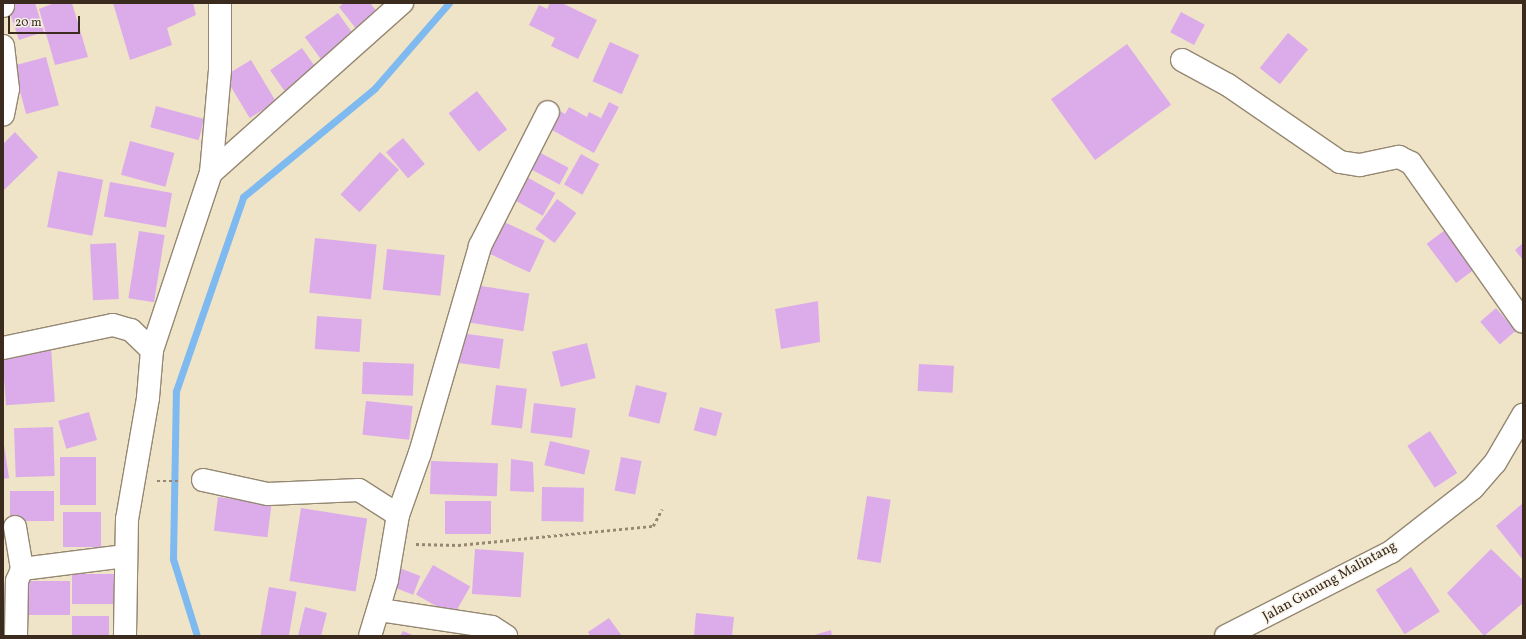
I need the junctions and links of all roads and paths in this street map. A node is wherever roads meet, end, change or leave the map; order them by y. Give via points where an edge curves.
1 (4, 3) edge
2 (220, 3) edge
3 (377, 3) edge
4 (401, 3) edge
5 (3, 6) edge
6 (3, 46) edge
7 (1182, 60) dead end
8 (548, 112) dead end
9 (3, 115) edge
10 (211, 173) junction
11 (1523, 322) edge
12 (3, 348) edge
13 (152, 350) junction
14 (1523, 415) edge
15 (203, 480) joint
16 (148, 481) dead end
17 (662, 509) dead end
18 (398, 515) junction
19 (15, 526) dead end
20 (394, 544) junction
21 (125, 556) junction
22 (22, 569) junction
23 (380, 610) junction
24 (16, 636) edge
25 (125, 636) edge
26 (370, 636) edge
27 (506, 636) edge
28 (1226, 636) edge

1 - 5 street
2 - 10 street via 220,70
3 - 4 street via 384,7
4 - 10 street
6 - 9 street via 8,89
7 - 11 street via 1228,85 1340,162 1360,165 1399,157 1411,163
8 - 18 street via 480,246 422,446
10 - 13 street
12 - 13 street via 113,325 131,330
13 - 21 street
14 - 28 street, Jalan Gunung Malintang via 1495,463 1473,488 1391,552
15 - 16 path
15 - 18 street via 268,494 359,490
17 - 20 path via 653,526 458,545
18 - 20 street
19 - 22 street
20 - 23 street
21 - 22 street
21 - 25 street
22 - 24 street via 17,581
23 - 26 street
23 - 27 street via 492,627

